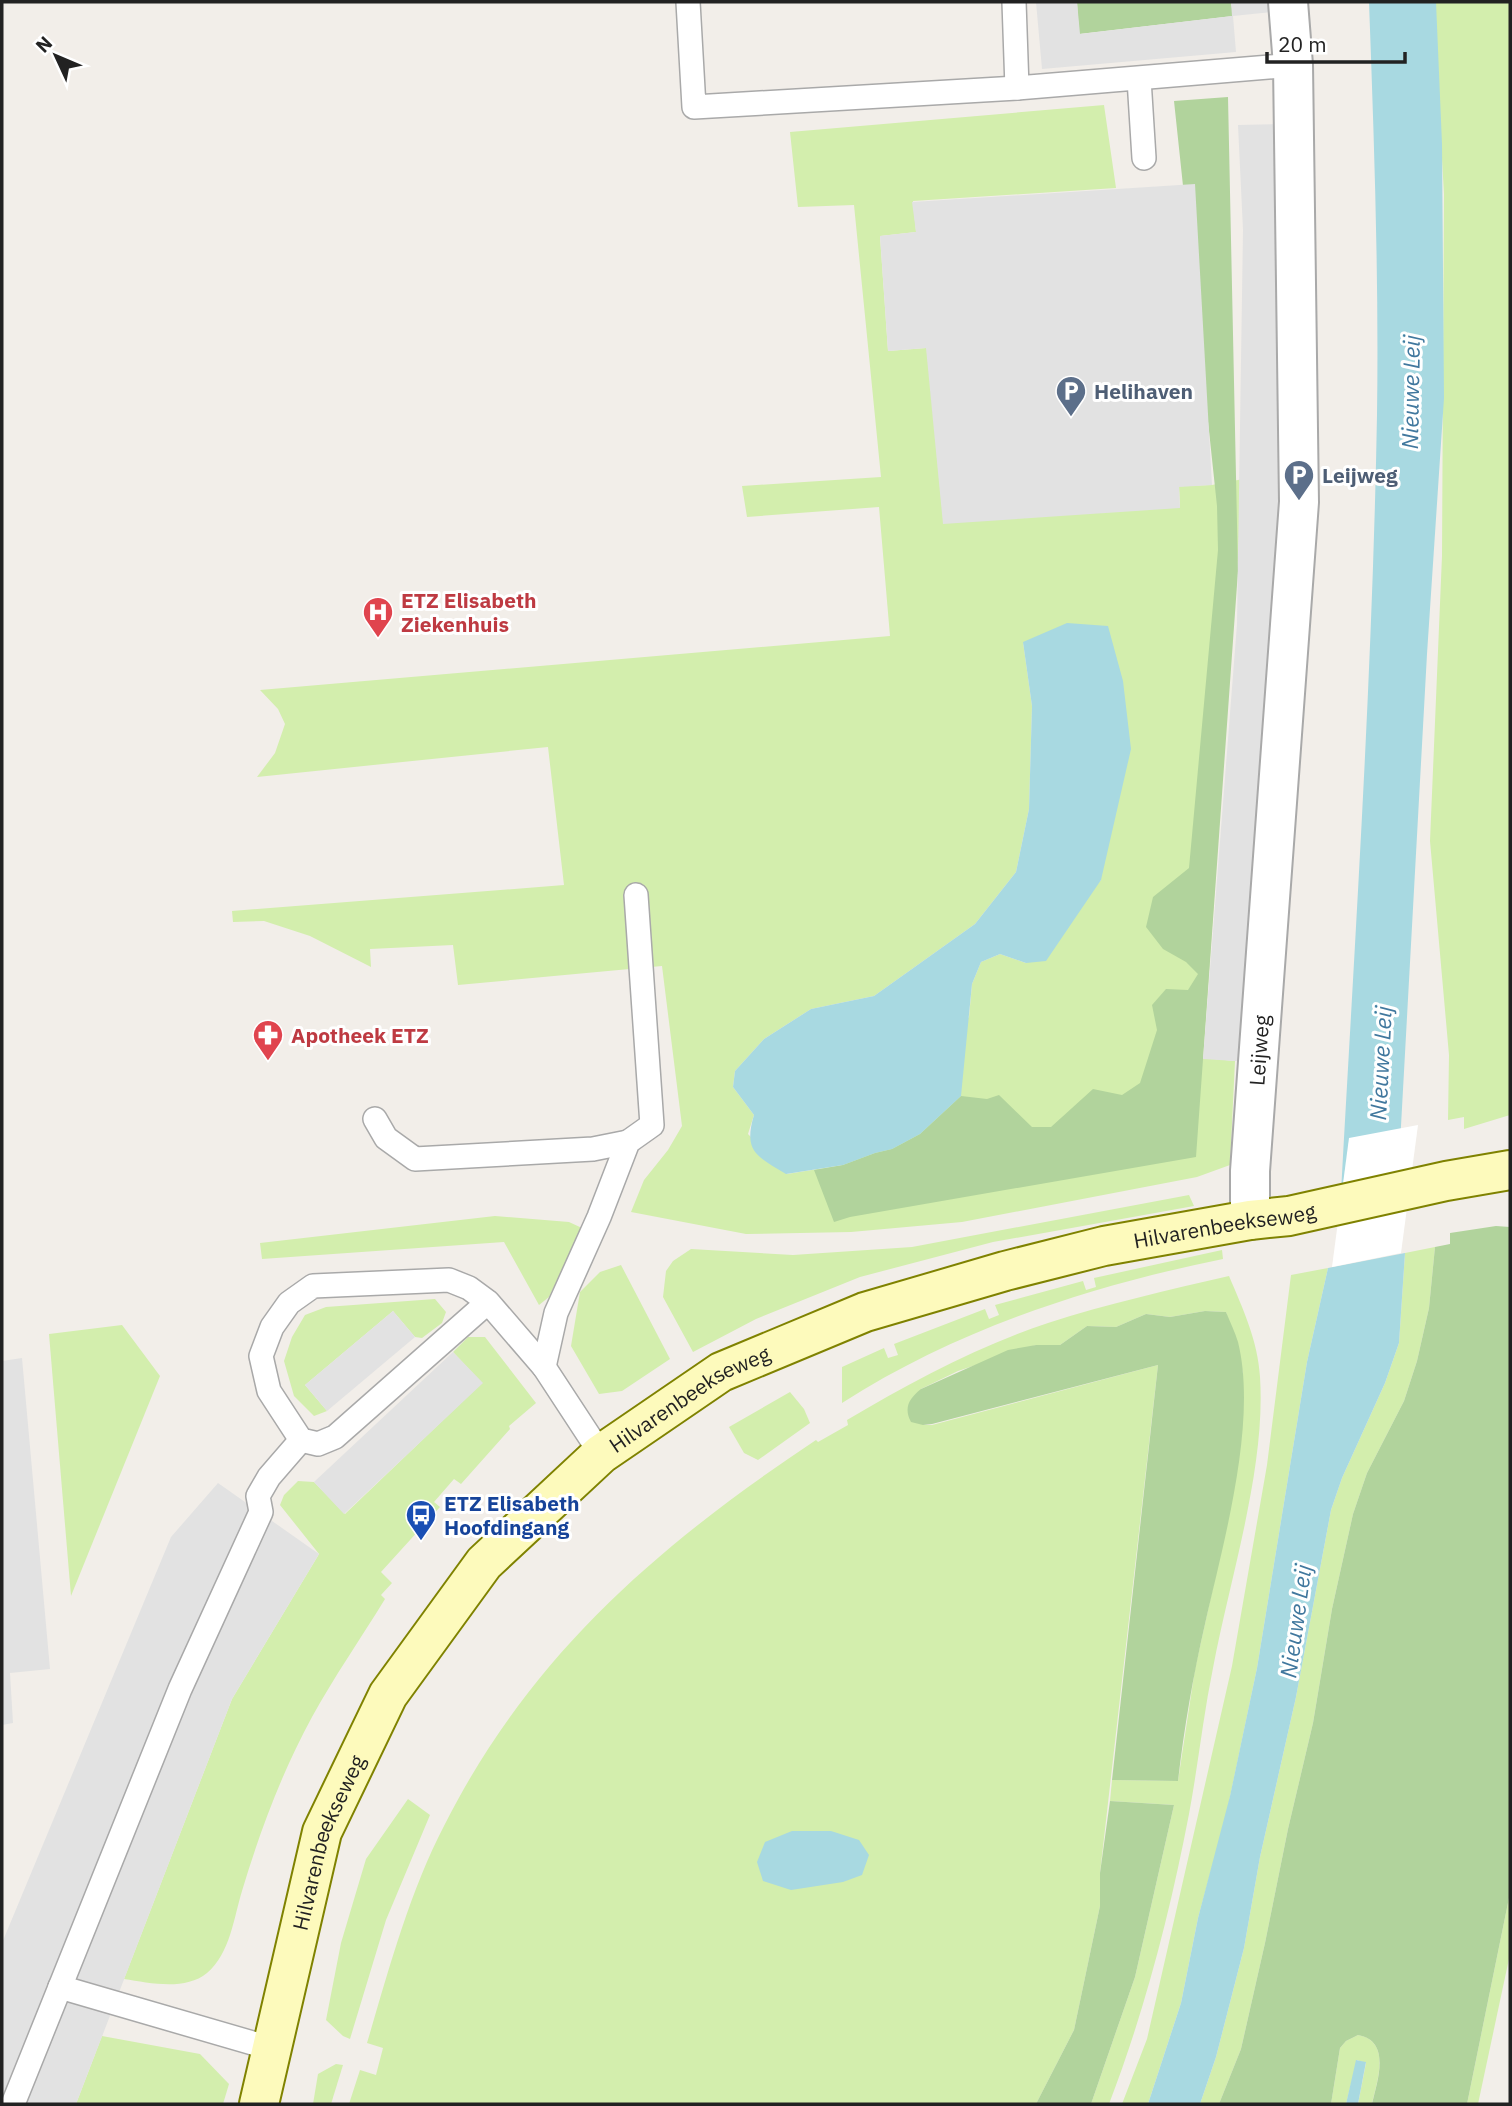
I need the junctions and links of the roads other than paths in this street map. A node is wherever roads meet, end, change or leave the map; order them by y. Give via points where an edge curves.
1 (688, 2) edge
2 (1014, 2) edge
3 (1288, 2) edge
4 (1293, 65) junction
5 (1139, 79) junction
6 (1017, 88) junction
7 (1144, 158) dead end
8 (636, 895) dead end
9 (375, 1119) dead end
10 (628, 1142) junction
11 (1510, 1170) edge
12 (1250, 1220) junction
13 (488, 1302) junction
14 (544, 1367) junction
15 (301, 1440) junction
16 (601, 1454) junction
17 (60, 1987) junction
18 (273, 2049) junction
19 (13, 2104) edge
20 (259, 2104) edge

1 - 6 lane via 694,107
2 - 6 lane
3 - 4 street, Leijweg
4 - 5 lane
4 - 12 street, Leijweg via 1299,502
5 - 6 lane
5 - 7 lane
8 - 10 lane via 652,1125
9 - 10 lane via 386,1138 415,1159 593,1149
10 - 14 lane via 556,1313
11 - 12 street, Hilvarenbeekseweg
12 - 16 street, Hilvarenbeekseweg via 1104,1246 865,1312 721,1372
13 - 14 lane
13 - 15 lane via 335,1437 318,1444
13 - 15 lane via 449,1280 313,1286 289,1303 272,1327 261,1356 269,1391
14 - 16 lane
15 - 17 lane via 258,1496 261,1512 180,1689
16 - 18 street, Hilvarenbeekseweg via 484,1563 388,1695 322,1832
17 - 18 lane
17 - 19 lane
18 - 20 street, Hilvarenbeekseweg

